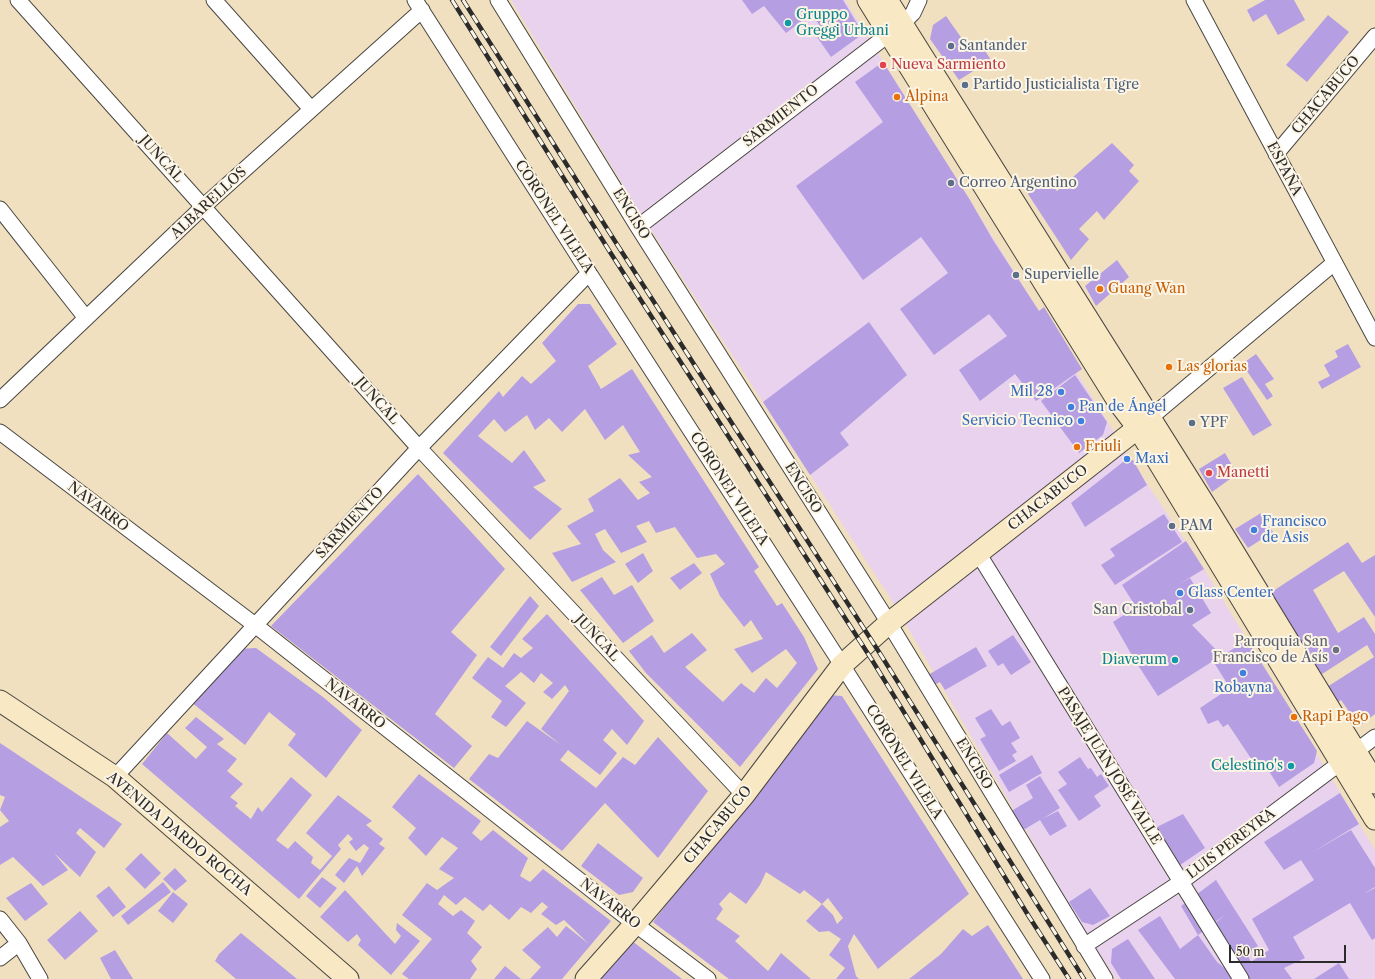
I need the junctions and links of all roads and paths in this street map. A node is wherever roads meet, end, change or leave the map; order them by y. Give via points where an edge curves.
1 (18, 0) edge
2 (214, 0) edge
3 (498, 0) edge
4 (868, 0) edge
5 (887, 0) edge
6 (930, 0) edge
7 (1194, 0) edge
8 (419, 5) edge
9 (906, 17) edge
10 (1375, 36) edge
11 (311, 109) junction
12 (1276, 154) junction
13 (204, 206) junction
14 (0, 209) edge
15 (638, 227) junction
16 (1334, 263) junction
17 (589, 273) junction
18 (86, 318) junction
19 (1375, 338) edge
20 (0, 400) edge
21 (1144, 423) junction
22 (0, 432) edge
23 (419, 448) junction
24 (978, 553) junction
25 (889, 623) junction
26 (255, 625) junction
27 (842, 665) junction
28 (0, 701) edge
29 (1375, 737) edge
30 (1349, 757) junction
31 (114, 777) junction
32 (1375, 783) edge
33 (744, 795) junction
34 (1375, 819) edge
35 (1181, 882) junction
36 (0, 919) edge
37 (635, 924) junction
38 (19, 943) junction
39 (1084, 946) junction
40 (0, 958) edge
41 (40, 979) edge
42 (348, 979) edge
43 (586, 979) edge
44 (708, 979) edge
45 (1042, 979) edge
46 (1105, 979) edge
47 (1241, 979) edge

1 - 13 street, JUNCAL
2 - 11 street
3 - 15 street, ENCISO
4 - 9 main road
5 - 9 main road
6 - 9 street, SARMIENTO
7 - 12 street, ESPAÑA
8 - 11 street, ALBARELLOS
8 - 17 street, CORONEL VILELA
9 - 15 street, SARMIENTO
9 - 21 main road via 1120,403
10 - 12 street, CHACABUCO
11 - 13 street, ALBARELLOS
12 - 16 street, ESPAÑA
13 - 18 street, ALBARELLOS
13 - 23 street, JUNCAL
14 - 18 street
15 - 25 street, ENCISO
16 - 19 street, ESPAÑA
16 - 21 street, CHACABUCO
17 - 23 street, SARMIENTO
17 - 27 street, CORONEL VILELA
18 - 20 street, ALBARELLOS
21 - 24 main road, CHACABUCO
21 - 30 main road
22 - 26 street, NAVARRO
23 - 26 street, SARMIENTO
23 - 33 street, JUNCAL
24 - 25 main road, CHACABUCO
24 - 35 street, PASAJE JUAN JOSÉ VALLE
25 - 27 main road, CHACABUCO
25 - 39 street, ENCISO
26 - 31 street, SARMIENTO
26 - 37 street, NAVARRO
27 - 33 main road, CHACABUCO
27 - 45 street, CORONEL VILELA
28 - 31 main road, AVENIDA DARDO ROCHA
29 - 30 street, LUIS PEREYRA
30 - 32 main road
30 - 34 main road
30 - 35 street, LUIS PEREYRA
31 - 42 main road, AVENIDA DARDO ROCHA
33 - 37 main road, CHACABUCO
35 - 39 street, LUIS PEREYRA
35 - 47 street, PASAJE JUAN JOSÉ VALLE
36 - 38 street
37 - 43 main road, CHACABUCO
37 - 44 street, NAVARRO
38 - 40 street
38 - 41 street
39 - 46 street, ENCISO

